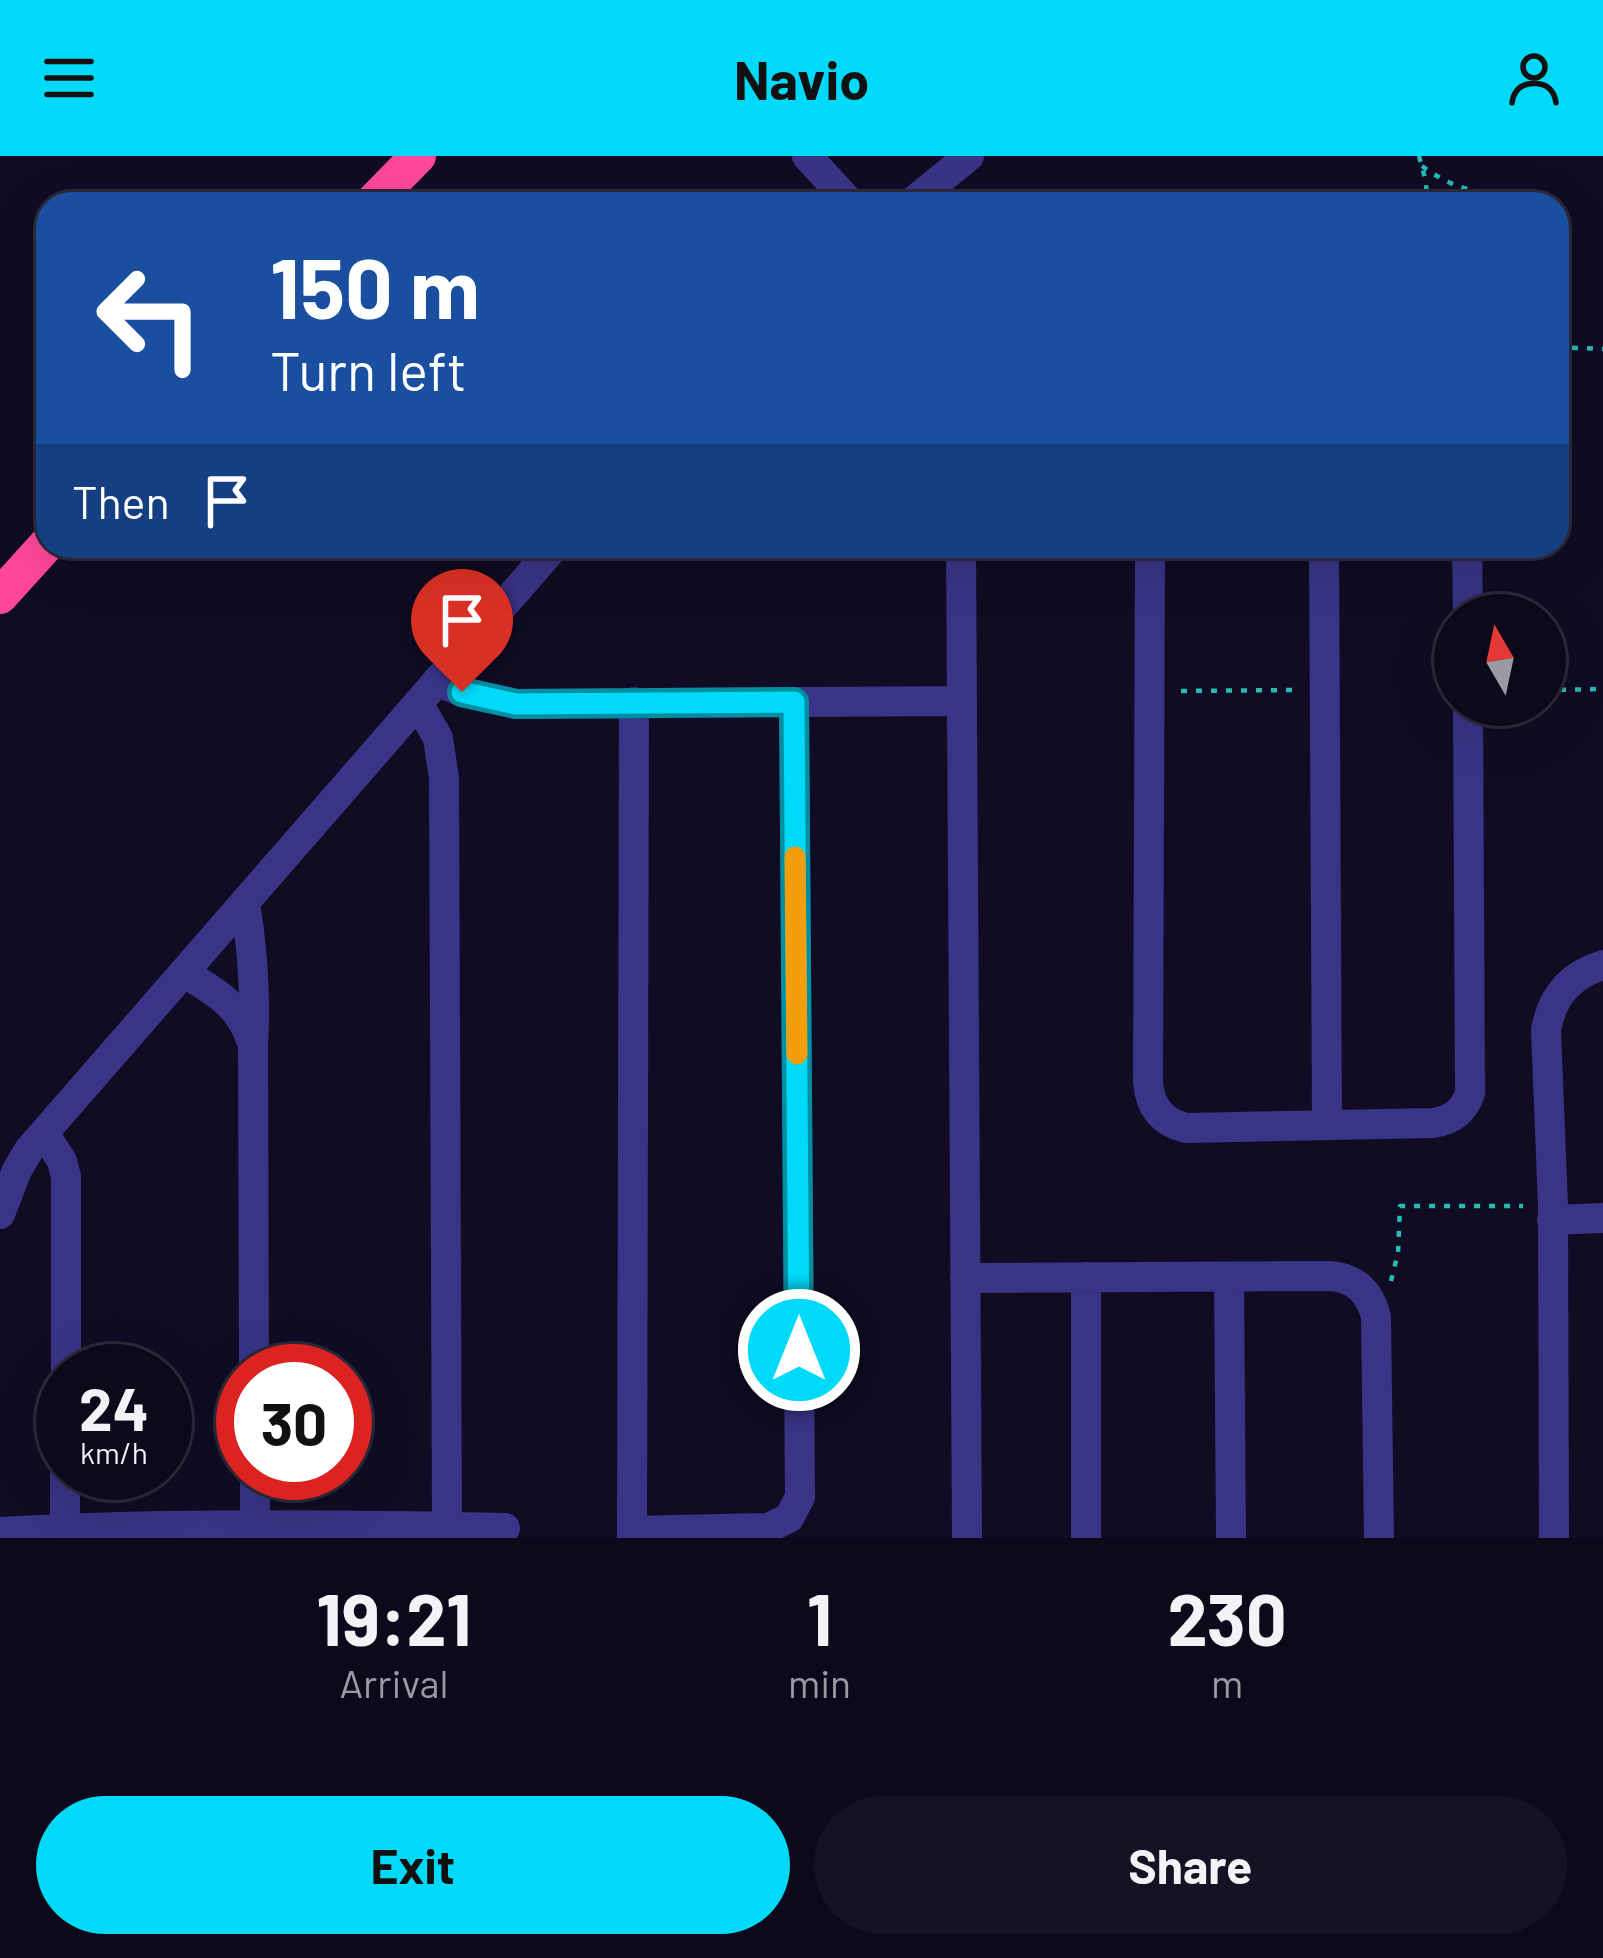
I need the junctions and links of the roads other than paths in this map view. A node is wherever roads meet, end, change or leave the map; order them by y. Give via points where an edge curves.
1 (418, 156) edge
2 (807, 156) edge
3 (969, 156) edge
4 (382, 192) edge
5 (840, 192) edge
6 (925, 192) edge
7 (36, 556) edge
8 (545, 558) edge
9 (961, 558) edge
10 (1150, 558) edge
11 (1324, 558) edge
12 (1467, 558) edge
13 (1468, 594) edge
14 (0, 596) edge
15 (428, 692) junction
16 (962, 701) junction
17 (634, 702) junction
18 (794, 702) junction
19 (1468, 726) edge
20 (245, 903) junction
21 (1603, 965) edge
22 (184, 973) junction
23 (253, 1046) junction
24 (1327, 1124) junction
25 (44, 1133) junction
26 (1552, 1213) junction
27 (0, 1214) edge
28 (1603, 1219) edge
29 (1229, 1276) junction
30 (1086, 1277) junction
31 (965, 1278) junction
32 (66, 1344) edge
33 (254, 1344) edge
34 (65, 1500) edge
35 (255, 1500) edge
36 (255, 1524) junction
37 (448, 1527) junction
38 (65, 1528) junction
39 (505, 1528) dead end
40 (0, 1532) edge
41 (633, 1535) edge
42 (967, 1538) edge
43 (1086, 1538) edge
44 (1232, 1538) edge
45 (1379, 1538) edge
46 (1554, 1538) edge

1 - 4 highway
2 - 5 street
3 - 6 street
7 - 14 highway
8 - 15 street
9 - 16 street
10 - 24 street via 1149,1095 1163,1118 1186,1128
11 - 24 street
12 - 13 street
15 - 17 street via 516,704
15 - 20 street
15 - 37 street via 444,778
16 - 18 street
16 - 31 street
17 - 18 street
17 - 41 street
18 - 41 street via 800,1497 789,1518 768,1528
19 - 24 street via 1470,1093 1444,1121
20 - 22 street
20 - 23 street
21 - 26 street via 1563,988 1549,1015
22 - 23 street via 231,1004
22 - 25 street
23 - 33 street
25 - 27 street via 17,1170
25 - 32 street via 66,1177
26 - 28 street
26 - 46 street
29 - 30 street
29 - 44 street
29 - 45 street via 1338,1277 1370,1298
30 - 31 street
30 - 43 street
31 - 42 street
34 - 38 street
35 - 36 street
36 - 37 street
36 - 38 street
37 - 39 street
38 - 40 street

